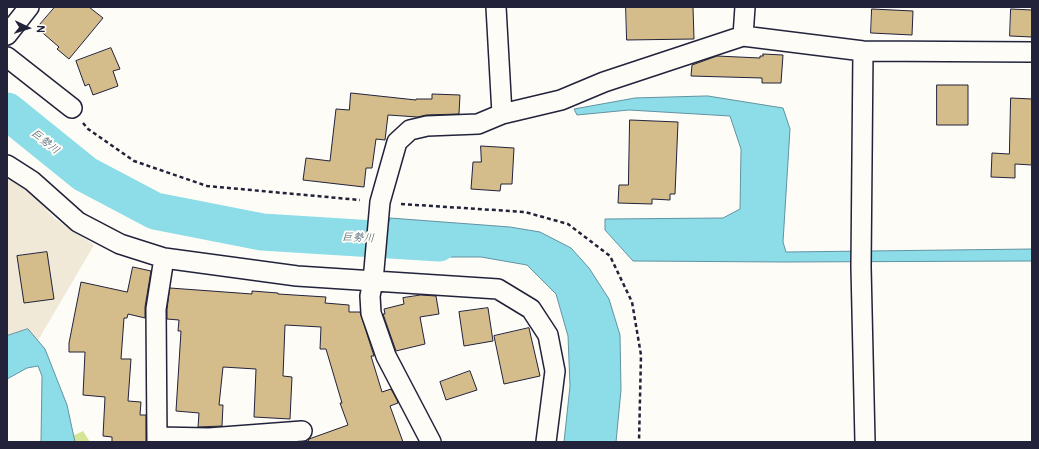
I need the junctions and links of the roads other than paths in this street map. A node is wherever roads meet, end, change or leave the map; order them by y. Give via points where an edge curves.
1 (29, 7) edge
2 (496, 7) edge
3 (745, 7) edge
4 (7, 35) edge
5 (743, 36) junction
6 (863, 51) junction
7 (1032, 52) edge
8 (7, 57) edge
9 (72, 108) road end
10 (502, 114) junction
11 (7, 165) edge
12 (164, 258) junction
13 (373, 281) junction
14 (302, 431) dead end
15 (156, 439) edge
16 (431, 442) edge
17 (546, 442) edge
18 (865, 442) edge

1 - 4 street
2 - 10 street
3 - 5 street
5 - 6 street
5 - 10 street via 604,82 561,100
6 - 7 street
6 - 18 street via 861,267
8 - 9 street
10 - 13 street via 478,124 427,126 410,130 398,142 380,202
11 - 12 street via 32,181 78,222 120,244
12 - 13 street via 297,276
12 - 15 street via 156,309
13 - 16 street via 370,296 371,313 386,356
13 - 17 street via 498,289 531,308 548,335 555,371
14 - 15 street

